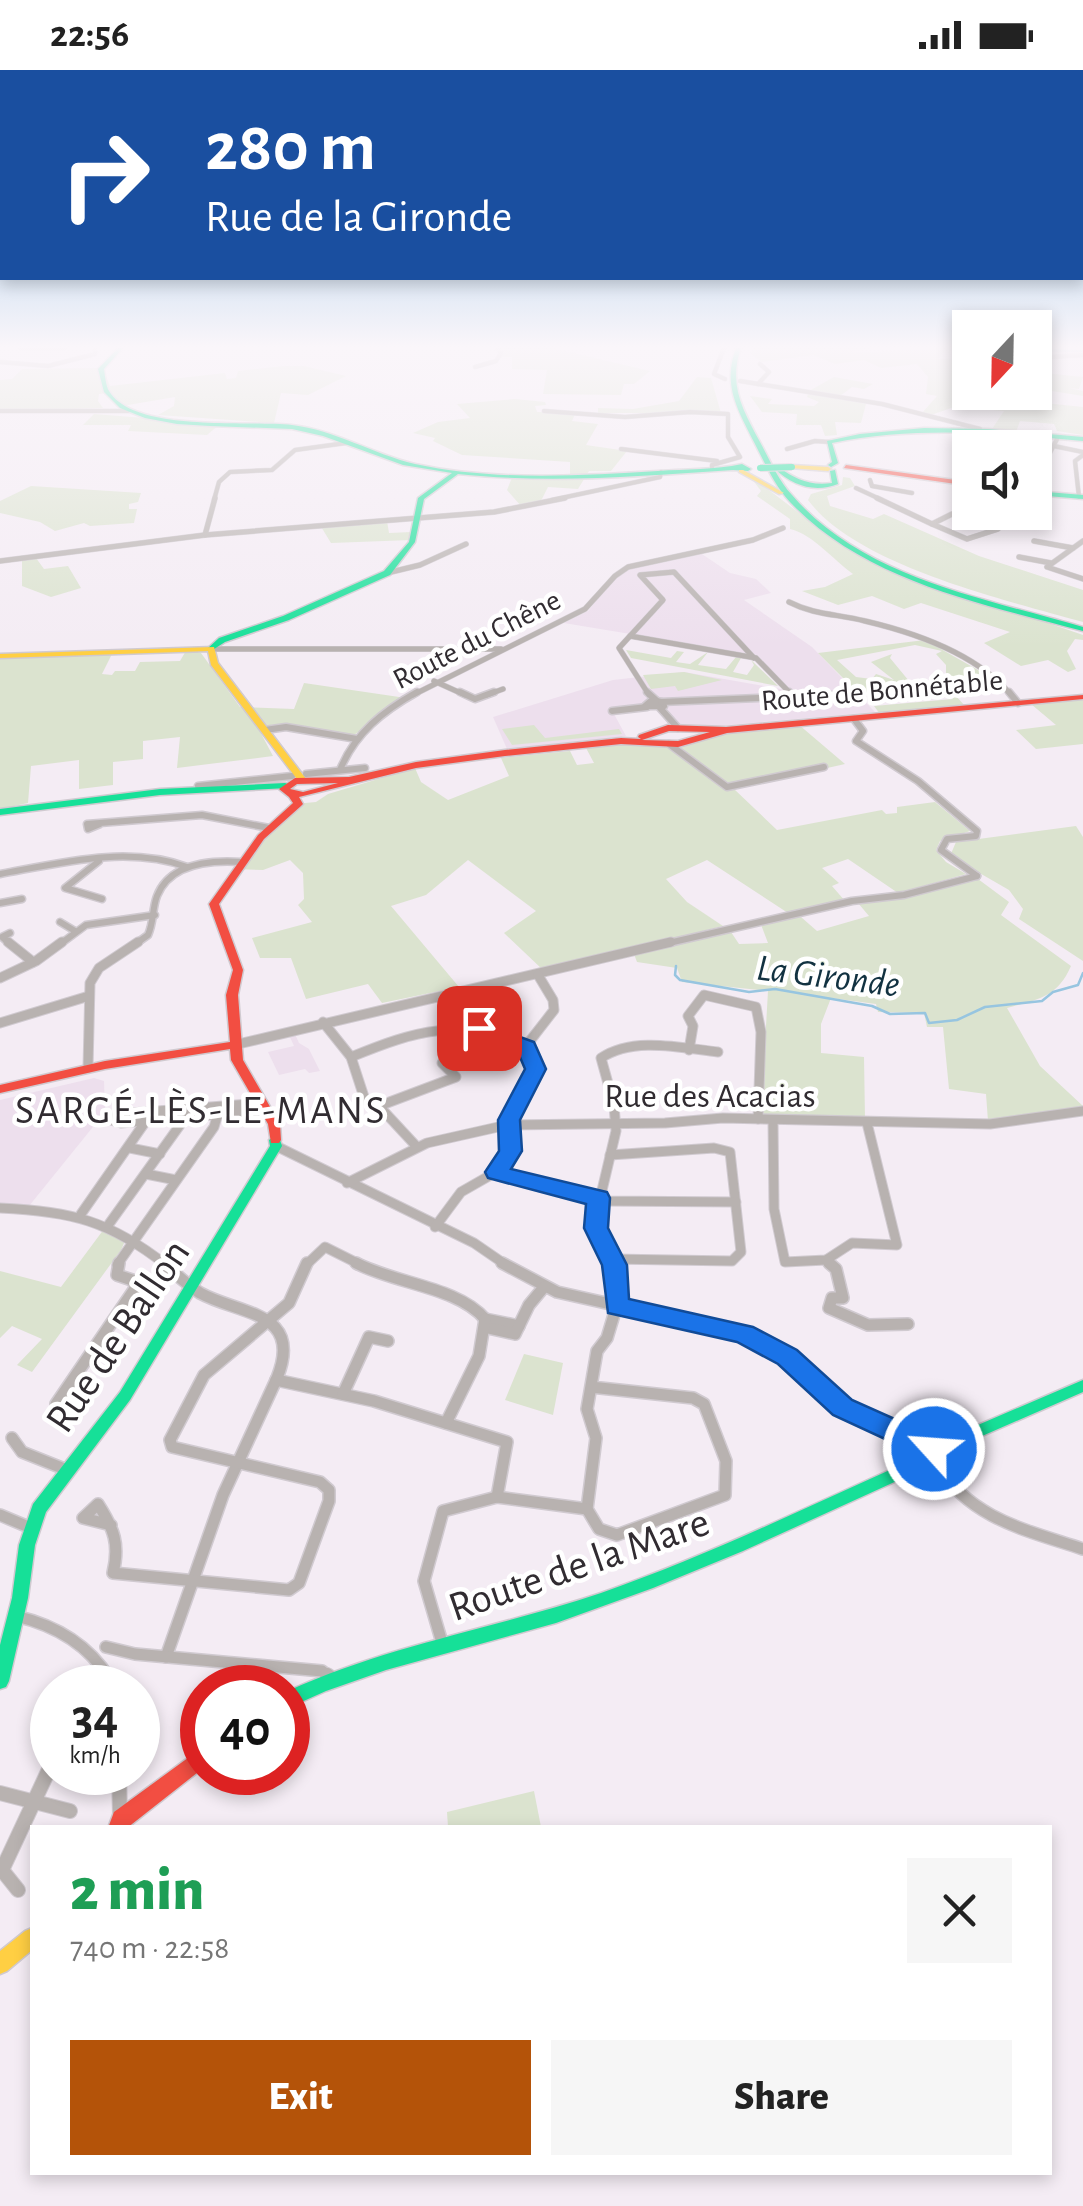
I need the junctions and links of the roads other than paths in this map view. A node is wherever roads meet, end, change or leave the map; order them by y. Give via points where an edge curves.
1 (310, 448) edge
2 (361, 448) edge
3 (734, 448) edge
4 (755, 448) edge
5 (761, 448) edge
6 (773, 448) edge
7 (822, 448) edge
8 (849, 448) edge
9 (621, 449) dead end
10 (1083, 453) edge
11 (836, 464) junction
12 (737, 467) junction
13 (786, 468) junction
14 (661, 472) junction
15 (450, 474) junction
16 (873, 479) junction
17 (952, 483) edge
18 (856, 488) dead end
19 (864, 492) junction
20 (912, 493) dead end
21 (1052, 494) edge
22 (1081, 497) edge
23 (920, 508) dead end
24 (807, 512) junction
25 (908, 514) junction
26 (952, 514) edge
27 (416, 520) junction
28 (932, 524) junction
29 (783, 528) dead end
30 (984, 530) edge
31 (205, 534) junction
32 (1034, 540) dead end
33 (1083, 541) edge
34 (466, 544) dead end
35 (1073, 548) junction
36 (1019, 557) dead end
37 (0, 561) edge
38 (1052, 563) junction
39 (387, 573) junction
40 (1083, 579) edge
41 (790, 602) dead end
42 (1082, 627) edge
43 (630, 636) junction
44 (210, 649) junction
45 (504, 649) junction
46 (0, 656) edge
47 (755, 658) junction
48 (434, 682) junction
49 (503, 689) dead end
50 (860, 694) dead end
51 (1083, 697) edge
52 (794, 698) junction
53 (647, 703) junction
54 (1018, 703) junction
55 (660, 704) junction
56 (627, 708) joint
57 (612, 710) dead end
58 (854, 719) junction
59 (265, 730) junction
60 (661, 737) junction
61 (685, 738) junction
62 (357, 739) junction
63 (824, 767) dead end
64 (365, 768) dead end
65 (340, 770) junction
66 (298, 784) junction
67 (0, 812) edge
68 (275, 823) junction
69 (100, 824) dead end
70 (99, 861) junction
71 (241, 862) junction
72 (187, 867) junction
73 (0, 874) edge
74 (102, 898) dead end
75 (22, 899) dead end
76 (0, 903) edge
77 (155, 915) junction
78 (60, 922) dead end
79 (74, 931) junction
80 (10, 934) dead end
81 (33, 962) junction
82 (538, 975) junction
83 (0, 978) edge
84 (89, 996) junction
85 (323, 1022) junction
86 (0, 1023) edge
87 (234, 1045) junction
88 (526, 1046) junction
89 (689, 1050) junction
90 (718, 1052) dead end
91 (351, 1056) junction
92 (442, 1064) dead end
93 (88, 1068) junction
94 (0, 1088) edge
95 (265, 1106) junction
96 (379, 1106) junction
97 (220, 1111) junction
98 (1083, 1111) edge
99 (149, 1117) junction
100 (181, 1118) junction
101 (758, 1119) junction
102 (773, 1120) junction
103 (867, 1123) junction
104 (616, 1124) junction
105 (507, 1125) junction
106 (276, 1146) junction
107 (130, 1148) junction
108 (417, 1148) junction
109 (160, 1154) junction
110 (610, 1155) junction
111 (496, 1172) junction
112 (146, 1174) junction
113 (176, 1180) junction
114 (347, 1183) junction
115 (598, 1198) junction
116 (736, 1202) junction
117 (0, 1208) edge
118 (81, 1214) junction
119 (110, 1224) junction
120 (435, 1227) junction
121 (136, 1239) junction
122 (612, 1259) junction
123 (826, 1260) junction
124 (544, 1287) junction
125 (192, 1288) junction
126 (617, 1306) junction
127 (268, 1320) junction
128 (486, 1323) junction
129 (908, 1324) dead end
130 (388, 1342) dead end
131 (276, 1380) junction
132 (1083, 1386) edge
133 (591, 1387) junction
134 (343, 1394) junction
135 (56, 1404) dead end
136 (446, 1423) junction
137 (893, 1430) joint
138 (12, 1438) dead end
139 (923, 1457) junction
140 (234, 1463) junction
141 (67, 1470) junction
142 (497, 1497) junction
143 (587, 1508) junction
144 (0, 1515) edge
145 (111, 1525) dead end
146 (31, 1528) junction
147 (1083, 1548) edge
148 (191, 1581) junction
149 (10, 1624) edge
150 (443, 1646) junction
151 (106, 1647) dead end
152 (166, 1657) junction
153 (103, 1665) edge
154 (330, 1678) junction
155 (0, 1681) edge
156 (310, 1688) edge
157 (180, 1775) edge
158 (0, 1793) edge
159 (35, 1795) edge
160 (119, 1795) edge
161 (32, 1801) junction
162 (70, 1810) dead end
163 (119, 1823) edge
164 (18, 1890) dead end
165 (30, 1940) edge
166 (0, 1964) edge

1 - 31 street via 295,450 272,470 230,472 219,482
2 - 15 main road
3 - 12 street
4 - 12 main road
5 - 24 main road via 781,486
6 - 13 main road
7 - 11 street
8 - 11 main road
9 - 12 street
10 - 22 street via 1075,461
11 - 13 main road
11 - 13 main road via 835,484 814,488 795,484
11 - 16 main road
11 - 24 main road via 841,484 804,496
12 - 13 main road, bridge
12 - 14 main road
12 - 24 main road
13 - 24 main road via 790,490
14 - 15 main road
14 - 27 street via 602,491
15 - 27 main road via 422,496
16 - 17 main road
16 - 19 street
16 - 20 street
18 - 19 street
19 - 25 street
21 - 22 main road
23 - 25 street
24 - 42 main road via 909,570
24 - 42 main road via 836,537 902,570
25 - 28 street
26 - 28 street
27 - 31 street
27 - 39 main road via 412,542
28 - 30 street via 963,538 983,536
29 - 45 street, Route du Chêne via 628,567 585,609
31 - 37 street
32 - 35 street
33 - 35 street
34 - 39 street
35 - 38 street
36 - 38 street
38 - 40 street via 1047,569
39 - 44 main road
41 - 54 street via 811,614 919,637 992,672
43 - 47 street
43 - 47 street via 662,600 640,576 674,572
43 - 53 street via 619,648
44 - 45 street
44 - 46 main road
44 - 59 main road
45 - 48 street, Route du Chêne
47 - 52 street
48 - 49 street via 476,699
48 - 62 street, Route du Chêne
50 - 52 street
51 - 54 main road, Route de Bonnétable
52 - 55 street
53 - 55 street
53 - 55 street
53 - 56 street
53 - 60 street via 659,715
54 - 58 main road, Route de Bonnétable
55 - 61 street
56 - 57 street
58 - 61 main road, Route de Bonnétable
58 - 82 street via 862,731 856,741 977,831 947,839 941,850 977,876
59 - 62 street via 286,727
59 - 66 main road
60 - 61 main road, Route de Bonnétable
60 - 66 main road, Route de Bonnétable
61 - 63 street via 692,761 727,786
62 - 65 street
64 - 65 street
65 - 66 street
66 - 67 main road via 199,788
66 - 68 main road via 304,804
68 - 69 street via 171,816
68 - 71 main road
70 - 72 street via 165,858
70 - 73 street
70 - 74 street via 65,888
71 - 72 street
71 - 87 main road via 214,904 238,970
72 - 77 street via 163,887
75 - 76 street
77 - 79 street
77 - 84 street via 148,935 94,973
78 - 79 street
79 - 81 street
80 - 81 street via 2,937
81 - 83 street
82 - 85 street
82 - 88 street via 554,1010
84 - 86 street
84 - 93 street
85 - 87 street
85 - 91 street
87 - 93 main road
87 - 95 main road via 238,1065
88 - 91 street via 479,1028 440,1027
88 - 105 street via 536,1069
89 - 90 street
89 - 101 street via 688,1016 704,995 756,1007
89 - 104 street via 641,1046 603,1054
91 - 96 street via 361,1093
92 - 96 street via 456,1076
93 - 94 main road
95 - 97 street
95 - 106 main road
96 - 108 street
97 - 99 street
97 - 100 street
97 - 113 street
98 - 103 street, Rue des Acacias via 990,1124
99 - 100 street
99 - 107 street
100 - 109 street
101 - 102 street, Rue des Acacias
101 - 104 street, Rue des Acacias
102 - 103 street, Rue des Acacias
102 - 123 street via 774,1230 785,1262
103 - 123 street via 897,1244 852,1243
104 - 105 street, Rue des Acacias
104 - 110 street
105 - 108 street, Rue des Acacias
105 - 111 street via 510,1151
106 - 114 street
106 - 125 main road, Rue de Ballon
107 - 109 street
107 - 118 street
108 - 114 street, Rue des Acacias
109 - 112 street
110 - 115 street
110 - 116 street via 724,1150 732,1156
111 - 115 street
111 - 120 street via 461,1192
112 - 113 street
112 - 119 street
113 - 121 street
114 - 120 street
115 - 116 street
115 - 122 street via 596,1228
116 - 122 street via 742,1252 736,1260
117 - 118 street
118 - 119 street
119 - 121 street
120 - 124 street
121 - 125 street
121 - 135 street via 114,1270 136,1288
122 - 126 street
123 - 129 street via 836,1268 843,1298 832,1298 829,1308 868,1325
124 - 126 street
124 - 128 street via 515,1334
125 - 127 street
125 - 141 main road, Rue de Ballon via 125,1396
126 - 133 street via 597,1351
126 - 137 street via 744,1334 787,1357 843,1408
127 - 128 street via 288,1303 307,1263 325,1246 398,1282 460,1298
127 - 131 street via 284,1346
127 - 140 street via 204,1375 170,1440 180,1450
128 - 136 street
130 - 134 street via 369,1337
131 - 134 street
131 - 140 street
132 - 139 main road, Route de la Mare
133 - 143 street via 587,1409 596,1438
133 - 143 street via 702,1402 729,1484 721,1498 618,1535 599,1530
134 - 136 street
136 - 142 street via 508,1442
137 - 139 street
138 - 141 street via 22,1452
139 - 147 street via 992,1520
139 - 150 main road, Route de la Mare via 666,1575 558,1615
140 - 148 street
140 - 148 street via 320,1482 329,1501 299,1583 289,1590
141 - 146 main road, Rue de Ballon
142 - 143 street
142 - 150 street via 439,1517 424,1582
144 - 146 street
145 - 148 street via 120,1543 112,1572
146 - 149 main road, Rue de Ballon
148 - 152 street
149 - 153 street via 91,1652
149 - 155 main road, Rue de Ballon
150 - 154 main road, Route de la Mare
151 - 152 street
152 - 154 street via 322,1671
154 - 156 main road, Route de la Mare
157 - 163 main road
158 - 161 street
159 - 161 street
160 - 163 street
161 - 162 street
161 - 164 street via 2,1870
165 - 166 main road

